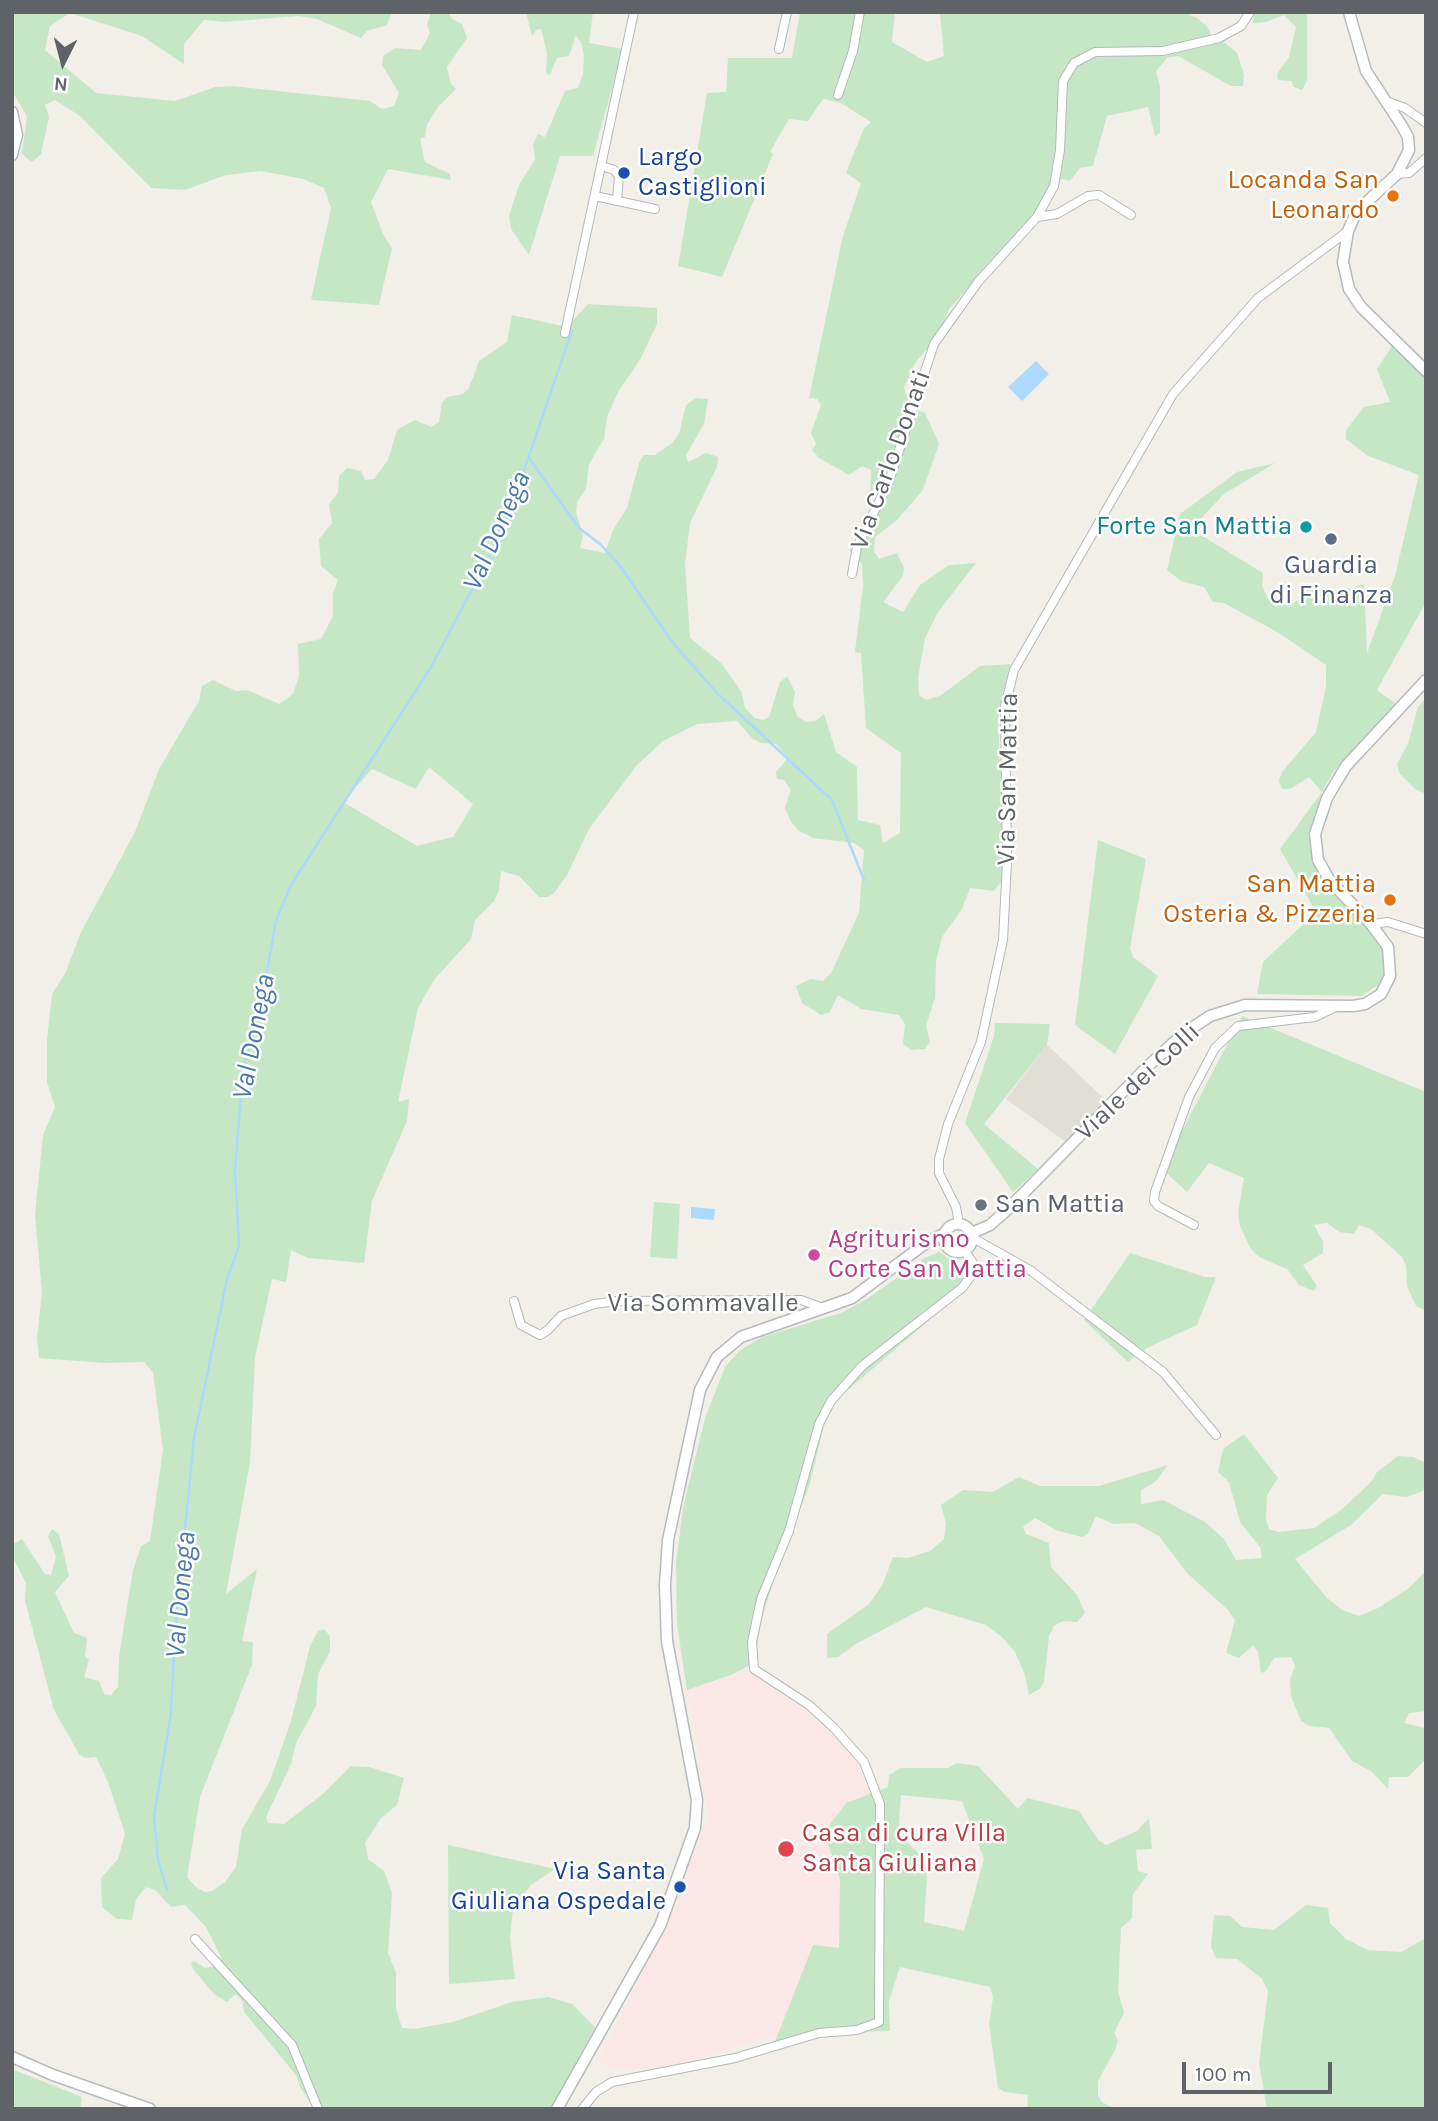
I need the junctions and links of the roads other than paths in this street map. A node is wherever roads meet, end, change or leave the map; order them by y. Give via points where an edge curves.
1 (634, 12) edge
2 (787, 12) edge
3 (860, 12) edge
4 (1250, 12) edge
5 (1349, 12) edge
6 (779, 49) dead end
7 (838, 95) dead end
8 (1386, 101) junction
9 (12, 112) edge
10 (1426, 123) edge
11 (12, 155) edge
12 (1426, 158) edge
13 (602, 166) junction
14 (1396, 174) junction
15 (595, 196) junction
16 (617, 201) junction
17 (655, 209) dead end
18 (1131, 215) dead end
19 (1037, 217) junction
20 (1348, 231) junction
21 (565, 333) dead end
22 (1426, 371) edge
23 (852, 573) dead end
24 (1426, 680) edge
25 (1371, 924) junction
26 (1426, 934) edge
27 (1336, 1007) junction
28 (959, 1224) junction
29 (1194, 1225) dead end
30 (944, 1234) junction
31 (972, 1236) junction
32 (965, 1251) junction
33 (514, 1301) dead end
34 (823, 1308) junction
35 (1216, 1435) dead end
36 (195, 1939) dead end
37 (12, 2057) edge
38 (150, 2109) edge
39 (318, 2109) edge
40 (557, 2109) edge
41 (582, 2109) edge

1 - 13 street
2 - 6 street
3 - 7 street
4 - 19 street, Via Carlo Donati via 1241,26 1219,38 1163,51 1095,52 1074,64 1063,81 1054,186
5 - 8 street via 1366,71
8 - 10 street
8 - 14 street via 1408,138 1409,150
9 - 11 street via 17,135
12 - 14 street via 1409,173
13 - 15 street
13 - 16 street via 620,176
14 - 20 street via 1357,211
15 - 16 street
15 - 21 street
16 - 17 street
18 - 19 street via 1099,195 1088,196 1057,214
19 - 23 street, Via Carlo Donati via 978,282 934,344 889,481 857,547
20 - 22 street via 1343,262 1349,289 1361,307
20 - 28 street, Via San Mattia via 1258,298 1173,394 1014,670 1005,706 1003,940 981,1042 939,1159 939,1172
24 - 25 street, Viale dei Colli via 1346,766 1327,798 1315,834 1318,860 1329,881
25 - 26 street via 1388,922
25 - 27 street, Viale dei Colli via 1388,947 1387,985 1365,1004
27 - 29 street, Viale dei Colli via 1315,1017 1238,1026 1215,1048 1189,1097 1155,1192 1158,1206
27 - 31 street, Viale dei Colli via 1244,1005 1210,1016 1147,1067 1008,1209
28 - 30 street
28 - 31 street
30 - 32 street via 948,1249
30 - 34 street via 852,1298
31 - 32 street
31 - 35 street via 1030,1270 1163,1372
32 - 41 street via 973,1263 962,1288 862,1366 831,1401 819,1424 789,1531 761,1599 752,1642 754,1669 809,1705 834,1728 864,1762 880,1804 879,2022 858,2030 819,2033 723,2061 612,2082
33 - 34 street, Via Sommavalle via 516,1317 528,1331 540,1335 561,1316 619,1301 801,1300
34 - 40 street via 741,1337 717,1357 700,1390 668,1540 665,1585 667,1641 697,1800 695,1828 660,1926
36 - 39 street via 292,2045
37 - 38 street

